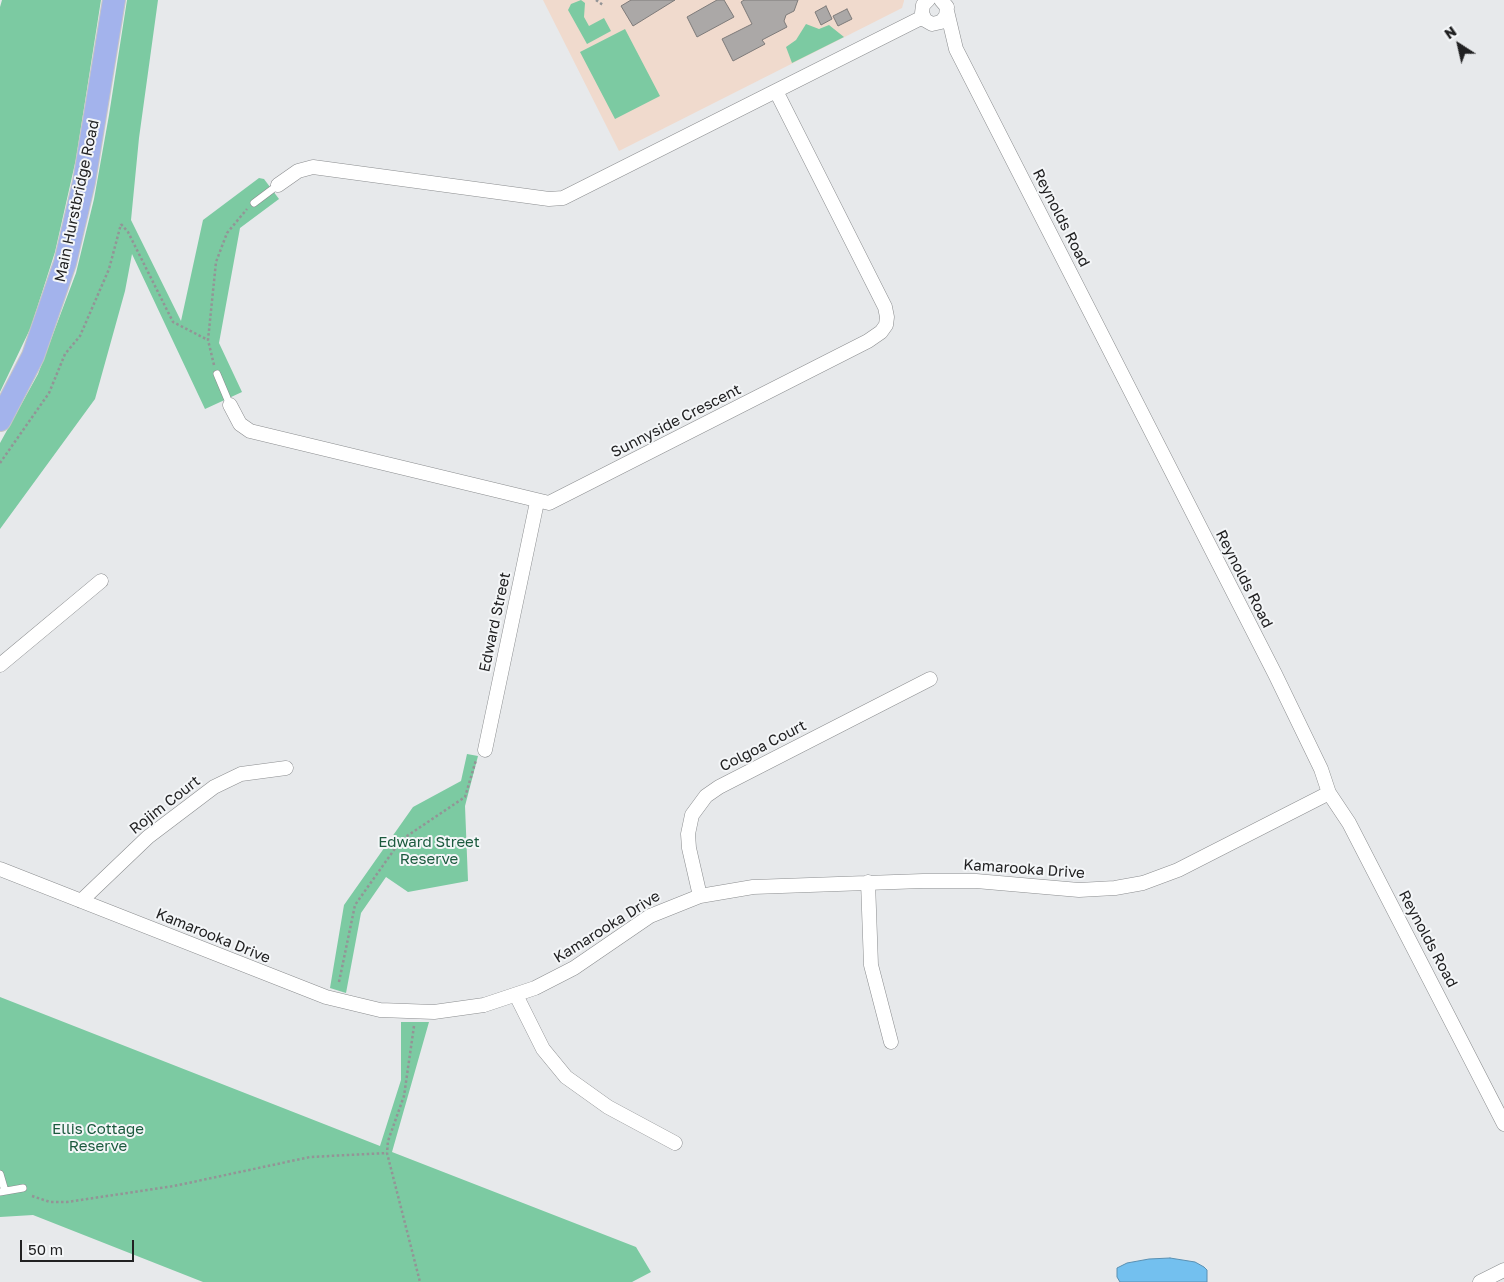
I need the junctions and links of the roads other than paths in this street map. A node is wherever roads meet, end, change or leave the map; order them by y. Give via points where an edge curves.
1 (114, 0) edge
2 (942, 3) edge
3 (925, 9) edge
4 (956, 49) junction
5 (776, 91) junction
6 (278, 186) joint
7 (254, 203) road end
8 (217, 374) road end
9 (230, 405) joint
10 (0, 420) edge
11 (537, 502) junction
12 (101, 581) dead end
13 (0, 665) edge
14 (930, 679) dead end
15 (483, 750) road end
16 (286, 768) dead end
17 (1329, 793) junction
18 (0, 869) edge
19 (868, 882) junction
20 (700, 896) junction
21 (81, 901) junction
22 (516, 995) junction
23 (891, 1042) dead end
24 (1504, 1124) edge
25 (675, 1143) dead end
26 (0, 1174) edge
27 (23, 1188) road end
28 (2, 1192) edge
29 (1504, 1270) edge
30 (1480, 1282) edge

1 - 10 main road, Main Hurstbridge Road via 89,156 68,255 42,333
2 - 3 street via 941,22
2 - 4 street
3 - 4 street
3 - 5 street
4 - 17 street, Reynolds Road via 1275,674 1321,769
5 - 6 street via 559,199 313,167 298,171
5 - 11 street, Sunnyside Crescent via 883,300 886,325 868,341 552,502
6 - 7 lane
8 - 9 lane
9 - 11 street, Sunnyside Crescent via 240,424 250,431
11 - 15 street, Edward Street
12 - 13 street
14 - 20 street, Colgoa Court via 706,796 692,815 688,834
16 - 21 street, Rojim Court via 241,774 214,787 148,837
17 - 19 street, Kamarooka Drive via 1185,867 1129,886 1079,890 976,881
17 - 24 street, Reynolds Road via 1349,823
18 - 21 street, Kamarooka Drive
19 - 20 street, Kamarooka Drive via 753,887
19 - 23 street via 871,965
20 - 22 street, Kamarooka Drive via 650,916 567,972
21 - 22 street, Kamarooka Drive via 326,997 372,1008 415,1012 468,1008
22 - 25 street via 543,1049 566,1077 608,1107
26 - 28 lane
27 - 28 lane
29 - 30 street

